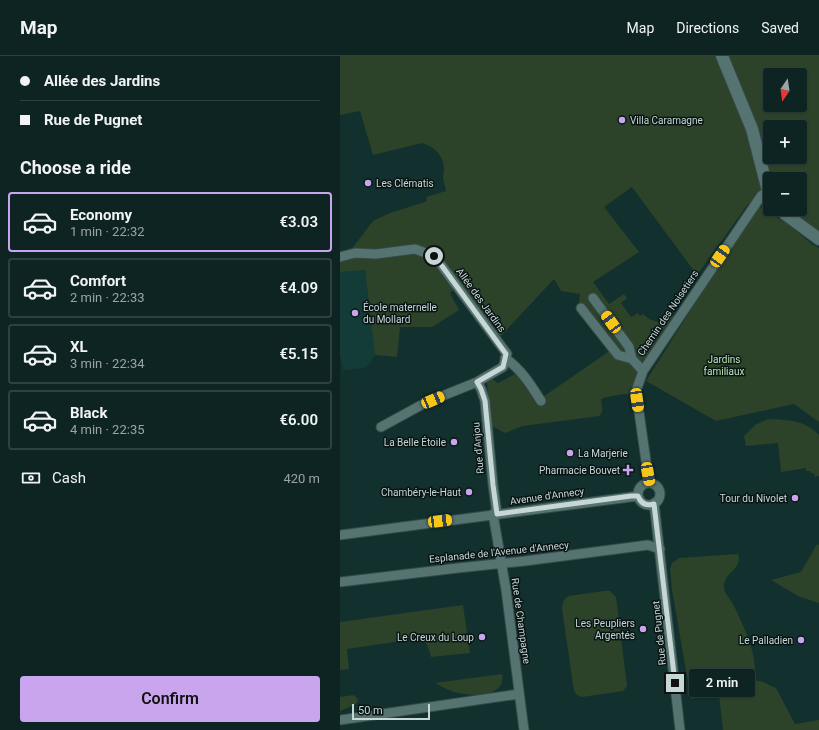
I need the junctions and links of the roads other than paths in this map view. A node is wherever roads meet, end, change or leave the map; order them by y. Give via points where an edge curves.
1 (722, 56) edge
2 (764, 172) edge
3 (763, 195) edge
4 (789, 216) edge
5 (819, 239) edge
6 (340, 257) edge
7 (594, 298) dead end
8 (581, 308) dead end
9 (505, 358) junction
10 (632, 359) junction
11 (643, 371) junction
12 (477, 382) junction
13 (541, 401) dead end
14 (381, 427) dead end
15 (649, 482) junction
16 (638, 496) junction
17 (654, 504) junction
18 (495, 514) junction
19 (340, 535) edge
20 (660, 553) junction
21 (502, 564) junction
22 (340, 582) edge
23 (519, 694) junction
24 (340, 720) edge
25 (524, 730) edge
26 (680, 730) edge

1 - 2 street via 752,129
3 - 11 street, Chemin des Noisetiers
4 - 5 street
6 - 9 street, Allée des Jardins via 355,253 376,254 415,249 434,256 490,329 506,354
7 - 10 street via 628,347
8 - 10 street via 618,355
9 - 12 street via 503,367
9 - 13 street, Allée des Jardins via 530,383
10 - 11 street
11 - 15 street, Chemin des Noisetiers via 636,391
12 - 14 street via 425,404
12 - 18 street, Rue d'Anjou via 485,401
15 - 16 street via 640,486
15 - 17 street via 656,485 660,491 659,498
16 - 17 street via 644,504
16 - 18 street, Avenue d'Annecy
17 - 20 street
18 - 19 street, Avenue d'Annecy
18 - 21 street, Rue de Champagne
20 - 21 street, Esplanade de l'Avenue d'Annecy via 648,545
20 - 26 street, Rue de Pugnet
21 - 22 street, Esplanade de l'Avenue d'Annecy
21 - 23 street, Rue de Champagne
23 - 24 street
23 - 25 street, Rue de Champagne

